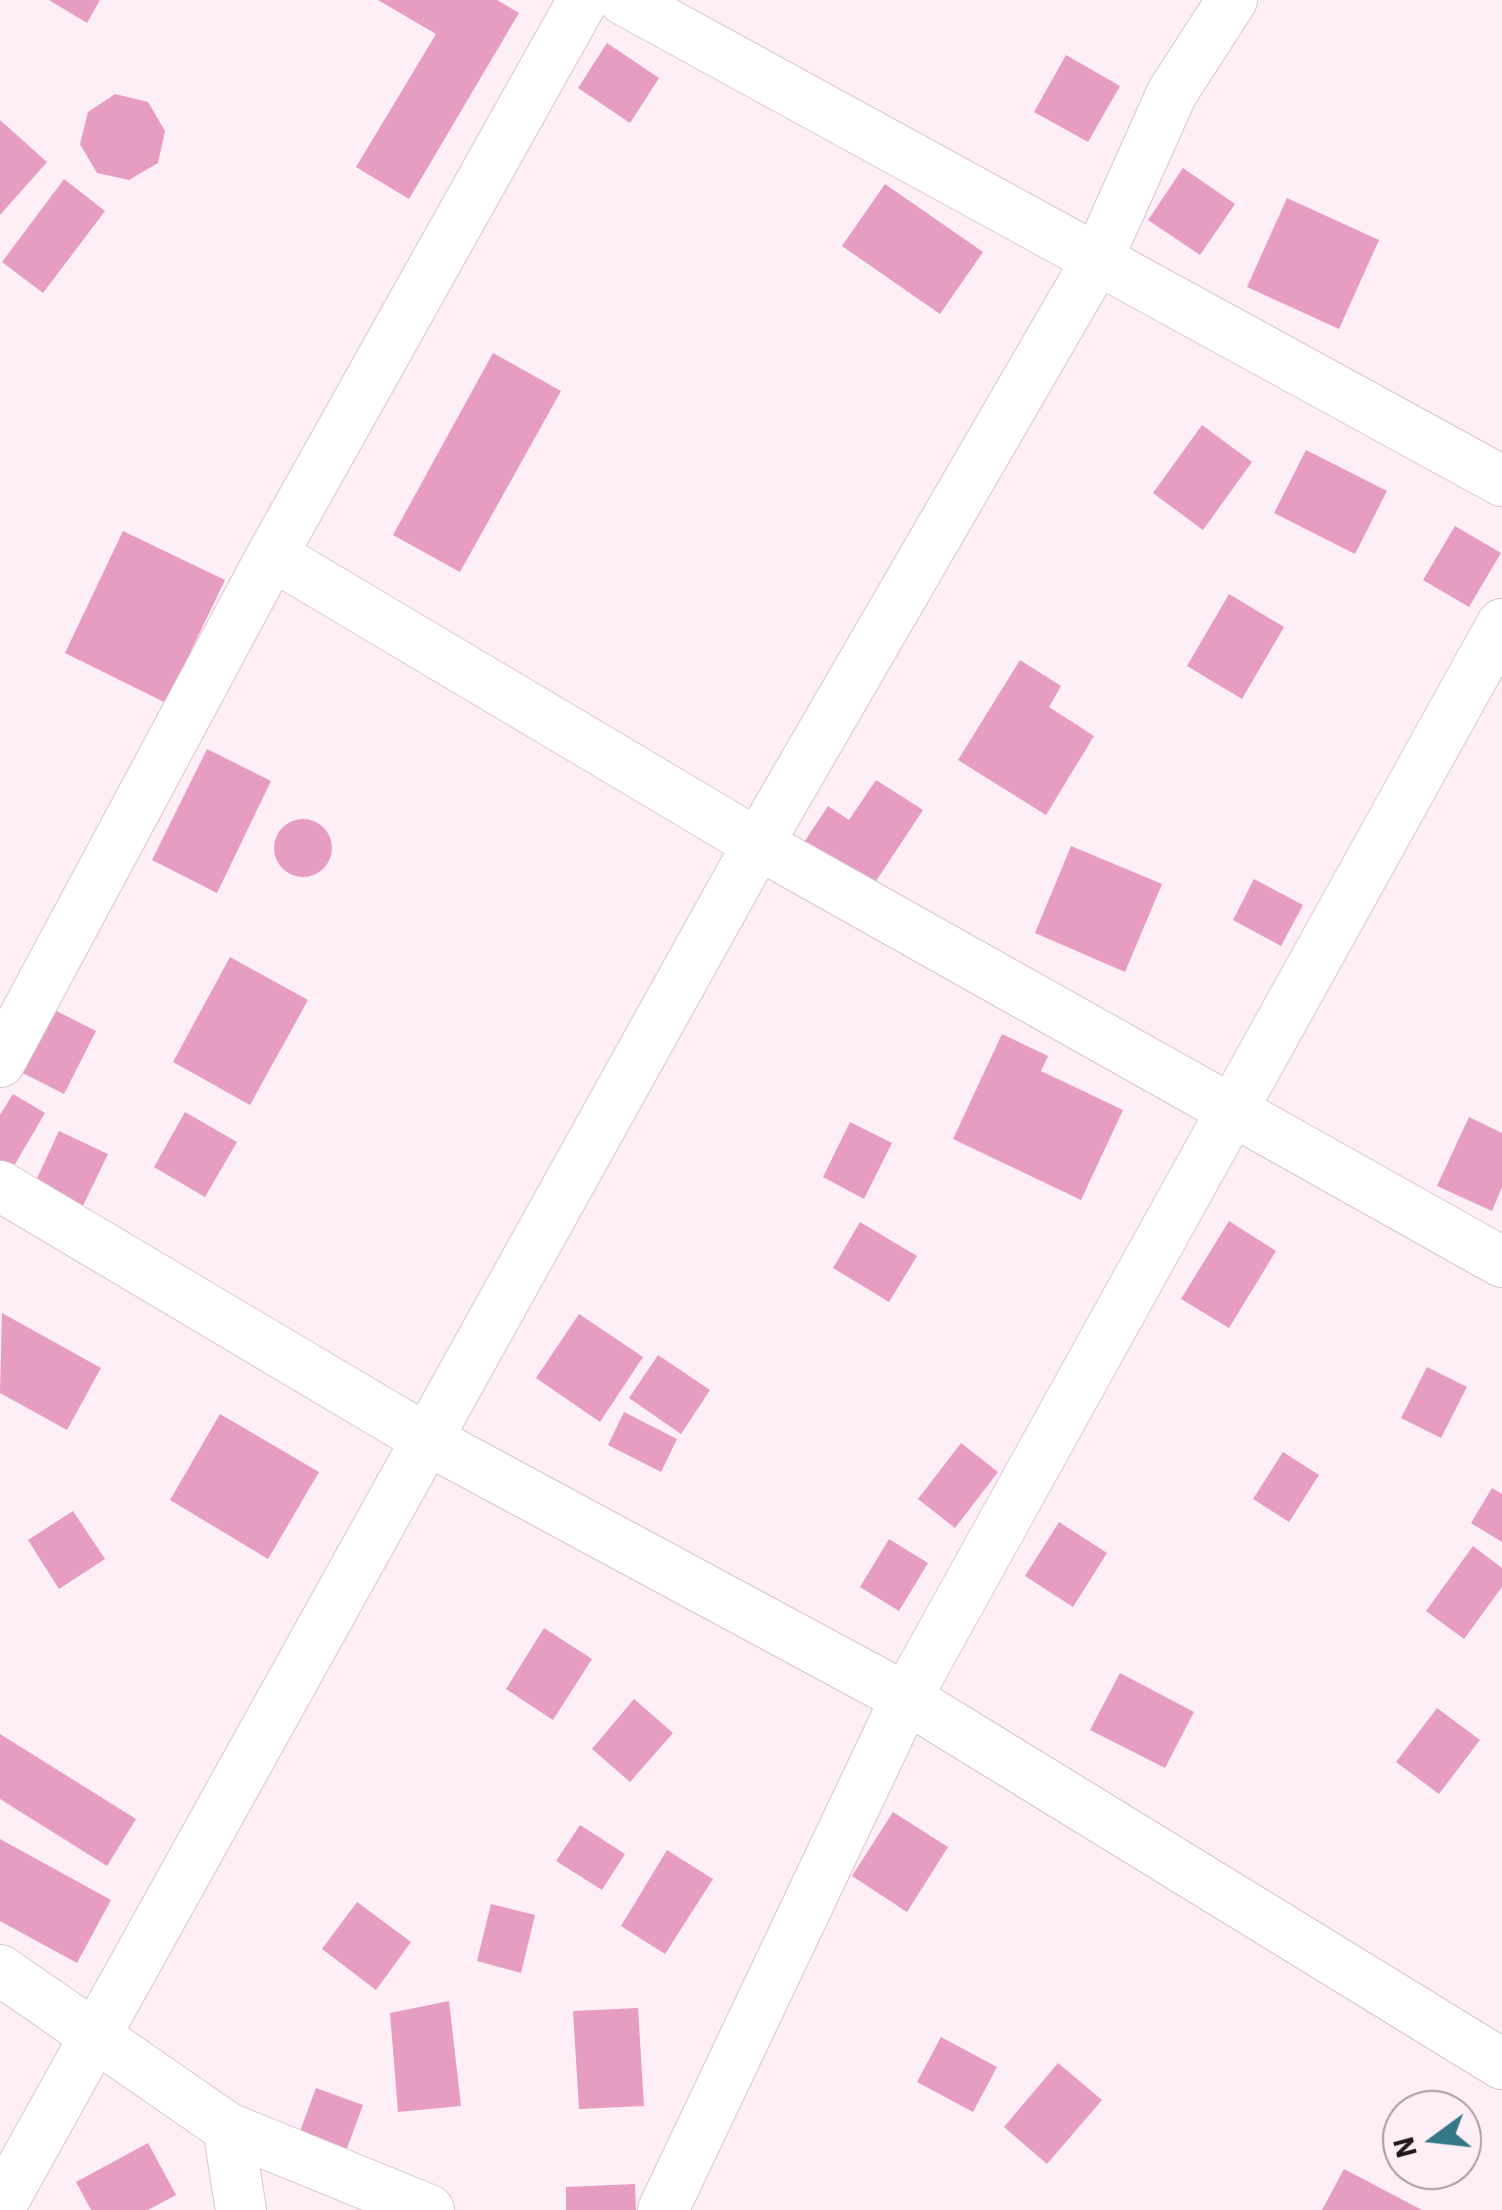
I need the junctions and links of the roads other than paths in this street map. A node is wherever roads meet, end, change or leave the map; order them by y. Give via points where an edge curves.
1 (583, 0) edge
2 (624, 0) edge
3 (1232, 0) edge
4 (1098, 258) junction
5 (1502, 481) edge
6 (272, 555) junction
7 (1502, 624) edge
8 (758, 844) junction
9 (0, 1062) edge
10 (1234, 1112) junction
11 (0, 1186) edge
12 (1502, 1262) edge
13 (426, 1439) junction
14 (906, 1698) junction
15 (0, 1970) edge
16 (95, 2036) junction
17 (1502, 2064) edge
18 (228, 2128) junction
19 (0, 2207) edge
20 (241, 2210) edge
21 (430, 2210) edge
22 (663, 2210) edge

1 - 6 street
2 - 4 street
3 - 4 street via 1172,93
4 - 5 street
4 - 8 street
6 - 8 street
6 - 9 street
7 - 10 street
8 - 10 street
8 - 13 street
10 - 12 street
10 - 14 street
11 - 13 street
13 - 14 street
13 - 16 street
14 - 17 street
14 - 22 street
15 - 16 street
16 - 18 street
16 - 19 street
18 - 20 street
18 - 21 street

